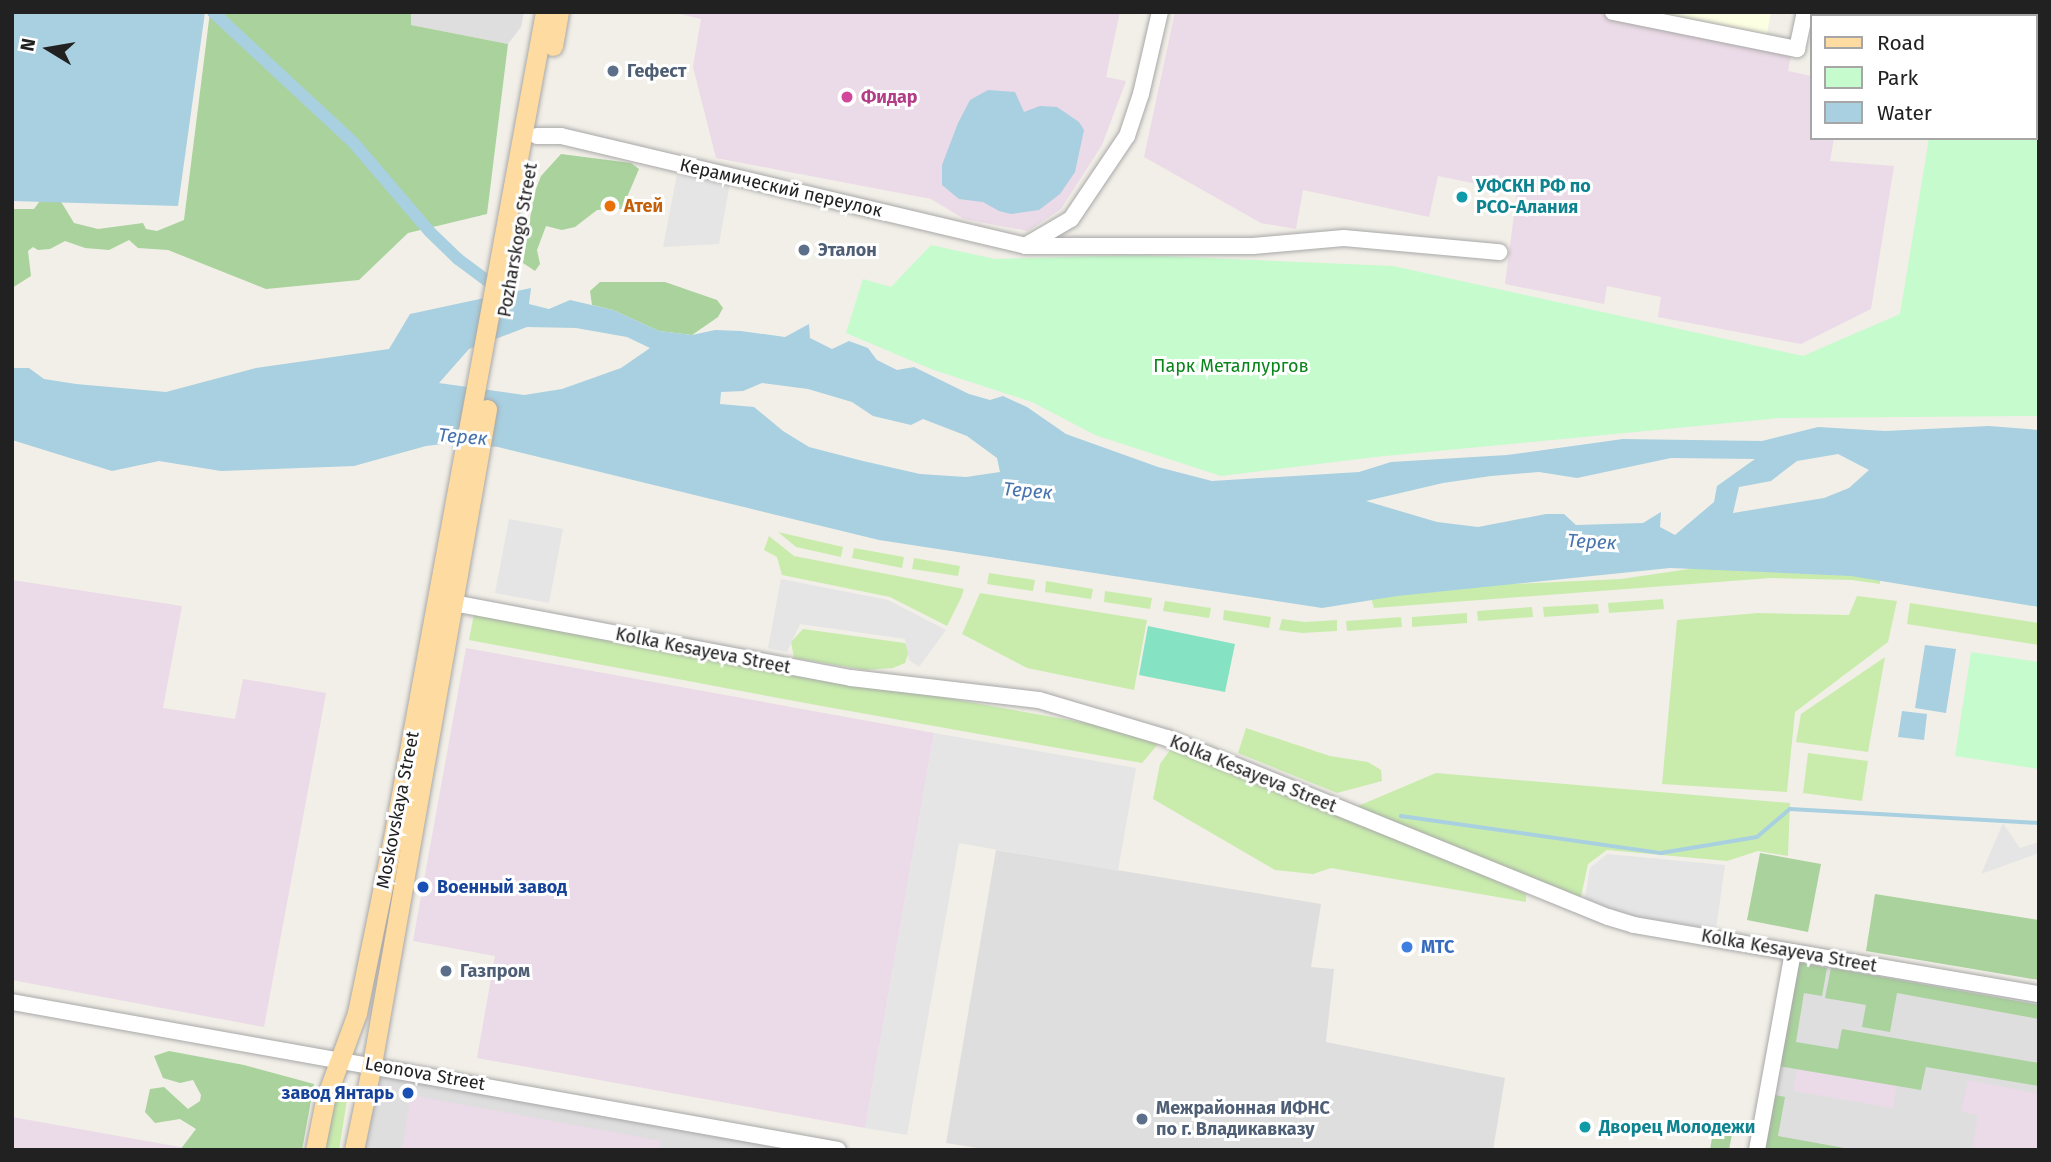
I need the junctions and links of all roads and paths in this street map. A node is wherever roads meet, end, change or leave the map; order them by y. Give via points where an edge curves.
1 (545, 12) edge
2 (559, 12) edge
3 (1160, 12) edge
4 (1613, 12) edge
5 (1805, 12) edge
6 (537, 136) junction
7 (514, 225) junction
8 (1025, 246) junction
9 (1499, 253) dead end
10 (470, 467) junction
11 (454, 603) junction
12 (1793, 952) junction
13 (2039, 994) edge
14 (12, 1002) edge
15 (339, 1060) junction
16 (372, 1064) junction
17 (315, 1150) edge
18 (354, 1150) edge
19 (838, 1150) edge
20 (1757, 1150) edge

1 - 7 main road, Pozharskogo Street
2 - 6 main road, Pozharskogo Street
3 - 8 street via 1126,136 1071,219
4 - 5 street via 1797,49
6 - 7 main road, Pozharskogo Street
6 - 8 street, Керамический переулок via 562,136
7 - 10 main road, Pozharskogo Street
8 - 9 street, Керамический переулок via 1254,246 1344,238
10 - 11 main road, Moskovskaya Street
10 - 15 main road, Moskovskaya Street via 357,1013
11 - 12 street, Kolka Kesayeva Street via 838,676 1039,700 1167,738 1608,918
11 - 16 main road, Moskovskaya Street
12 - 13 street, Kolka Kesayeva Street
12 - 20 street
14 - 15 street, Leonova Street
15 - 16 street, Leonova Street
15 - 17 main road, Moskovskaya Street
16 - 18 main road, Moskovskaya Street
16 - 19 street, Leonova Street

